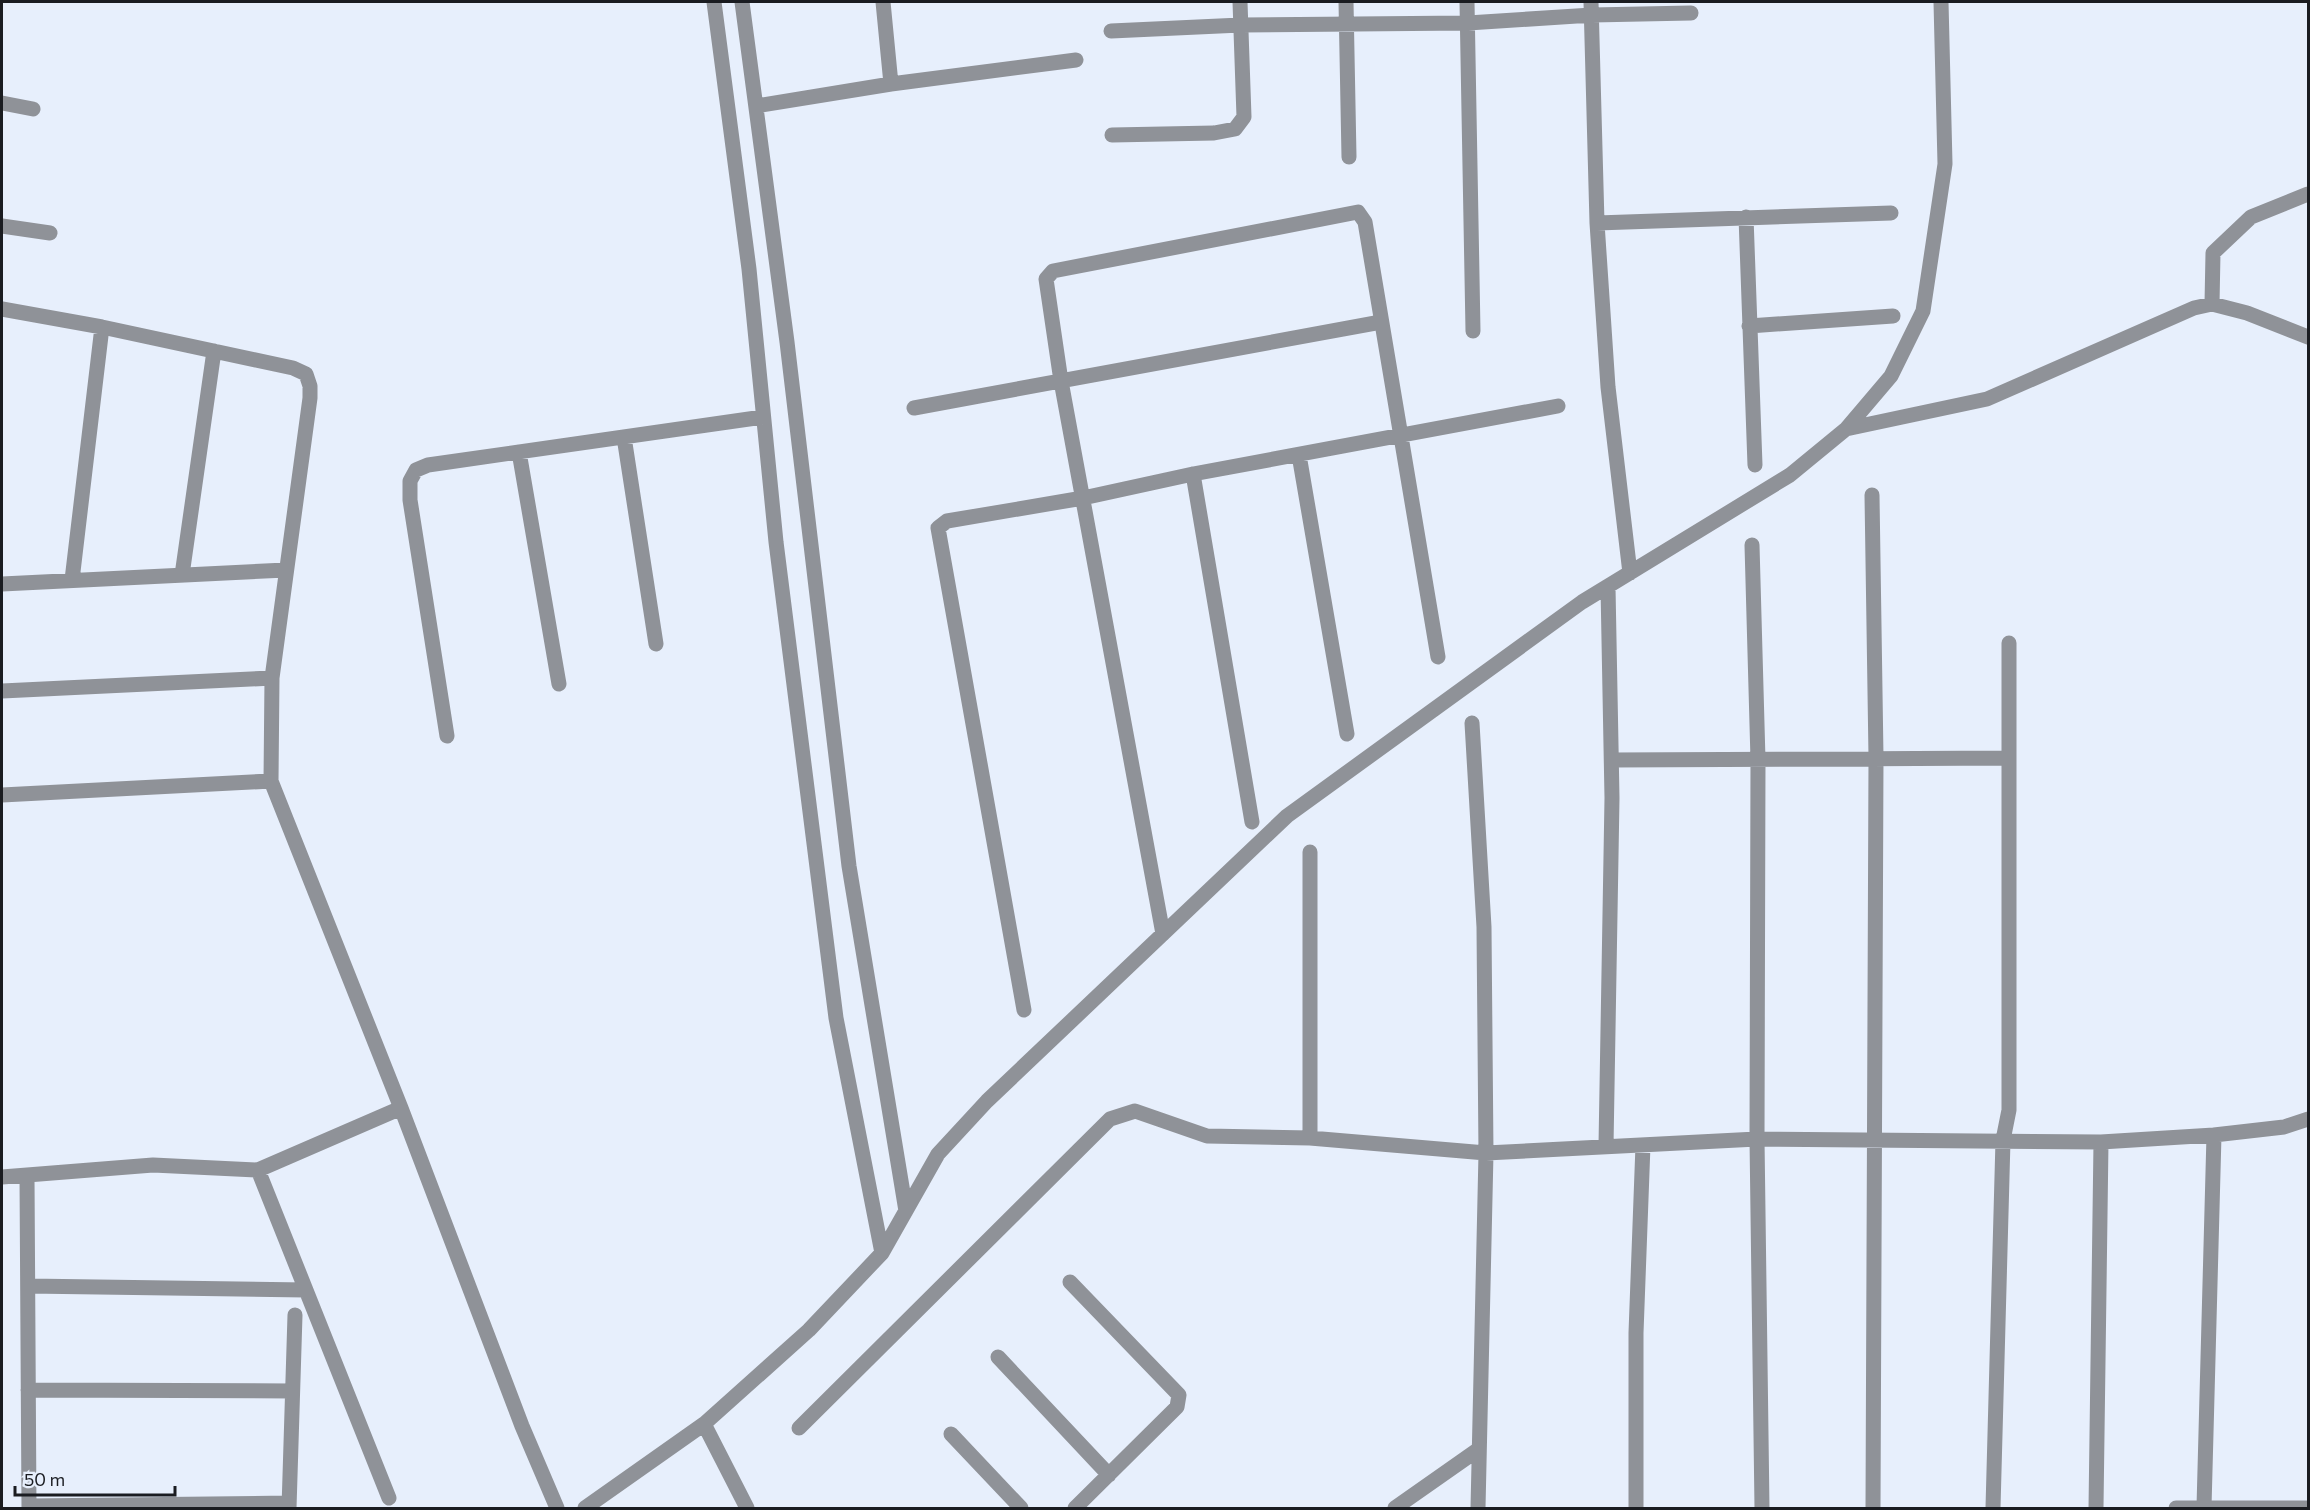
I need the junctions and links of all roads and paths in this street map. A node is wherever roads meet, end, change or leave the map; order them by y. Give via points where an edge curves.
1 (714, 2) edge
2 (742, 2) edge
3 (883, 2) edge
4 (1240, 2) edge
5 (1346, 2) edge
6 (1467, 2) edge
7 (1941, 2) edge
8 (1592, 8) edge
9 (1691, 13) dead end
10 (1468, 22) junction
11 (1241, 25) junction
12 (1346, 25) junction
13 (1111, 31) dead end
14 (1076, 60) dead end
15 (891, 84) junction
16 (2, 103) edge
17 (756, 106) junction
18 (33, 109) dead end
19 (1112, 135) dead end
20 (1349, 157) dead end
21 (2308, 194) edge
22 (1892, 213) dead end
23 (1746, 217) junction
24 (1597, 223) junction
25 (2, 226) edge
26 (50, 233) dead end
27 (2212, 304) junction
28 (2, 309) edge
29 (1893, 316) dead end
30 (1381, 322) junction
31 (1749, 326) junction
32 (102, 327) junction
33 (1473, 331) dead end
34 (2308, 337) edge
35 (214, 351) junction
36 (1061, 381) junction
37 (1558, 405) dead end
38 (914, 408) dead end
39 (764, 417) junction
40 (1846, 429) junction
41 (1401, 436) junction
42 (624, 437) junction
43 (519, 452) junction
44 (1299, 455) junction
45 (1755, 465) dead end
46 (1193, 474) junction
47 (1872, 495) dead end
48 (1083, 498) junction
49 (1752, 545) dead end
50 (286, 570) junction
51 (1630, 573) junction
52 (182, 575) junction
53 (72, 580) junction
54 (2, 584) edge
55 (1608, 587) junction
56 (2008, 643) dead end
57 (656, 644) dead end
58 (1438, 657) dead end
59 (272, 678) junction
60 (560, 684) dead end
61 (2, 691) edge
62 (1472, 723) dead end
63 (1347, 734) dead end
64 (447, 736) dead end
65 (1876, 757) junction
66 (2009, 758) junction
67 (1612, 760) junction
68 (1758, 760) junction
69 (271, 781) junction
70 (2, 795) edge
71 (1252, 822) dead end
72 (1310, 852) dead end
73 (1163, 934) junction
74 (1024, 1010) dead end
75 (401, 1108) junction
76 (2308, 1119) edge
77 (2214, 1135) junction
78 (1311, 1138) junction
79 (1757, 1139) junction
80 (2003, 1140) junction
81 (1874, 1141) junction
82 (2101, 1142) junction
83 (1643, 1145) junction
84 (1606, 1146) junction
85 (1486, 1153) junction
86 (258, 1170) junction
87 (27, 1176) junction
88 (2, 1177) edge
89 (906, 1211) junction
90 (882, 1253) junction
91 (1070, 1282) dead end
92 (28, 1286) junction
93 (306, 1290) junction
94 (295, 1315) dead end
95 (998, 1357) dead end
96 (28, 1390) junction
97 (292, 1391) junction
98 (704, 1424) junction
99 (799, 1428) dead end
100 (951, 1434) dead end
101 (1479, 1449) junction
102 (1109, 1475) junction
103 (389, 1498) dead end
104 (289, 1506) edge
105 (29, 1507) edge
106 (2204, 1507) edge
107 (2308, 1508) edge
108 (557, 1509) edge
109 (585, 1509) edge
110 (747, 1509) edge
111 (1021, 1509) edge
112 (1075, 1509) edge
113 (1395, 1509) edge
114 (1478, 1509) edge
115 (1636, 1509) edge
116 (1762, 1509) edge
117 (1873, 1509) edge
118 (1993, 1509) edge
119 (2096, 1509) edge
120 (2176, 1509) edge

1 - 39 street
2 - 17 street
3 - 15 street
4 - 11 street
5 - 12 street
6 - 10 street
7 - 40 street via 1946,164 1923,311 1891,376
8 - 9 street
8 - 10 street
8 - 24 street
10 - 12 street
10 - 33 street
11 - 12 street
11 - 13 street
11 - 19 street via 1244,117 1235,129
12 - 20 street
14 - 15 street
15 - 17 street
16 - 18 street
17 - 89 street via 849,866
21 - 27 street via 2252,217 2213,254
22 - 23 street
23 - 24 street
23 - 31 street
24 - 51 street via 1608,387
25 - 26 street
27 - 34 street
27 - 40 street via 2194,308 1987,399
28 - 32 street
29 - 31 street
30 - 36 street
30 - 36 street via 1365,222 1358,212 1335,216 1053,271 1046,279
30 - 41 street
31 - 45 street
32 - 35 street
32 - 53 street
35 - 50 street via 292,368 306,374 310,386
35 - 52 street
36 - 38 street
36 - 48 street
37 - 41 street
39 - 42 street
39 - 90 street via 836,1018
40 - 51 street via 1790,476
41 - 44 street
41 - 58 street
42 - 43 street
42 - 57 street
43 - 60 street
43 - 64 street via 428,465 416,470 410,481
44 - 46 street
44 - 63 street
46 - 48 street
46 - 71 street
47 - 65 street
48 - 73 street
48 - 74 street via 947,521 938,528
49 - 68 street
50 - 52 street
50 - 59 street
51 - 55 street
52 - 53 street
53 - 54 street
55 - 67 street
55 - 73 street via 1287,816
56 - 66 street
59 - 61 street
59 - 69 street
62 - 85 street via 1484,927
65 - 66 street
65 - 68 street
65 - 81 street
66 - 80 street via 2009,1110
67 - 68 street
67 - 84 street
68 - 79 street
69 - 70 street
69 - 75 street
72 - 78 street
73 - 89 street via 987,1101 938,1154
75 - 86 street
75 - 108 street
76 - 77 street via 2284,1127
77 - 82 street
77 - 106 street
78 - 85 street
78 - 99 street via 1207,1136 1135,1111 1110,1119
79 - 81 street
79 - 83 street
79 - 116 street
80 - 81 street
80 - 82 street
80 - 118 street
81 - 117 street
82 - 119 street
83 - 84 street
83 - 115 street via 1636,1333
84 - 85 street
85 - 101 street
86 - 87 street via 153,1165
86 - 93 street
87 - 88 street
87 - 92 street
89 - 90 street
90 - 98 street via 810,1330
91 - 102 street via 1179,1395 1177,1407
92 - 93 street
92 - 96 street
93 - 103 street
94 - 97 street
95 - 102 street
96 - 97 street
96 - 105 street
97 - 104 street
98 - 109 street
98 - 110 street
100 - 111 street
101 - 113 street
101 - 114 street
102 - 112 street
104 - 105 street
106 - 107 street
106 - 120 street

